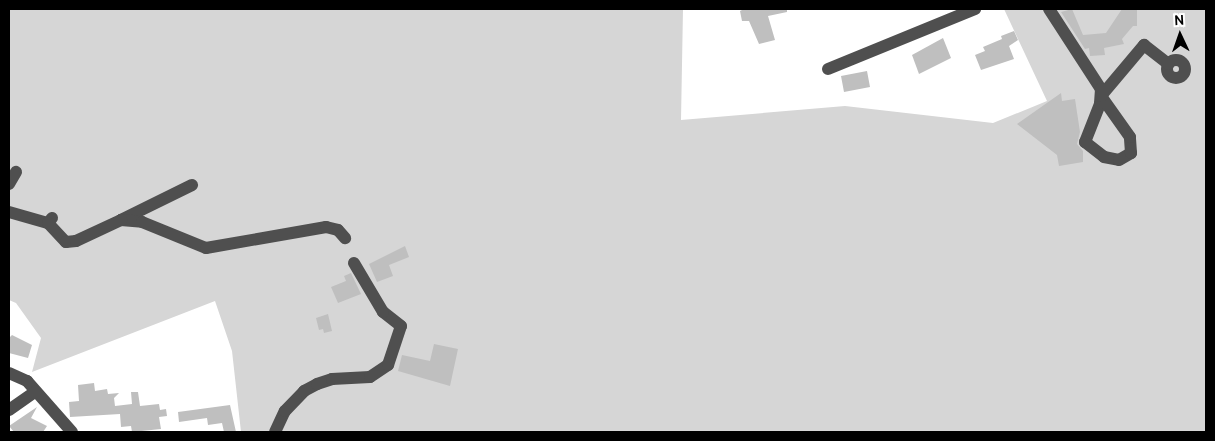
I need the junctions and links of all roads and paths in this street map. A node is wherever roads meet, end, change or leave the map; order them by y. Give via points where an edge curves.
1 (975, 9) edge
2 (1049, 9) edge
3 (1168, 64) dead end
4 (828, 69) dead end
5 (1101, 96) junction
6 (16, 172) dead end
7 (9, 184) edge
8 (192, 186) dead end
9 (9, 212) edge
10 (121, 220) junction
11 (345, 238) dead end
12 (354, 263) dead end
13 (9, 374) edge
14 (35, 392) junction
15 (9, 410) edge
16 (72, 432) edge
17 (275, 432) edge

1 - 4 street
2 - 5 street via 1101,89
3 - 5 street via 1144,45
5 - 5 street via 1130,137 1131,153 1119,160 1104,157 1085,142
6 - 7 street
8 - 10 street
9 - 10 street via 50,221 66,242 76,241
10 - 11 street via 142,222 206,248 326,227 338,230
12 - 17 street via 383,312 401,326 388,364 370,377 332,379 317,384 304,392 285,412
13 - 14 street via 22,378
14 - 15 street
14 - 16 street

